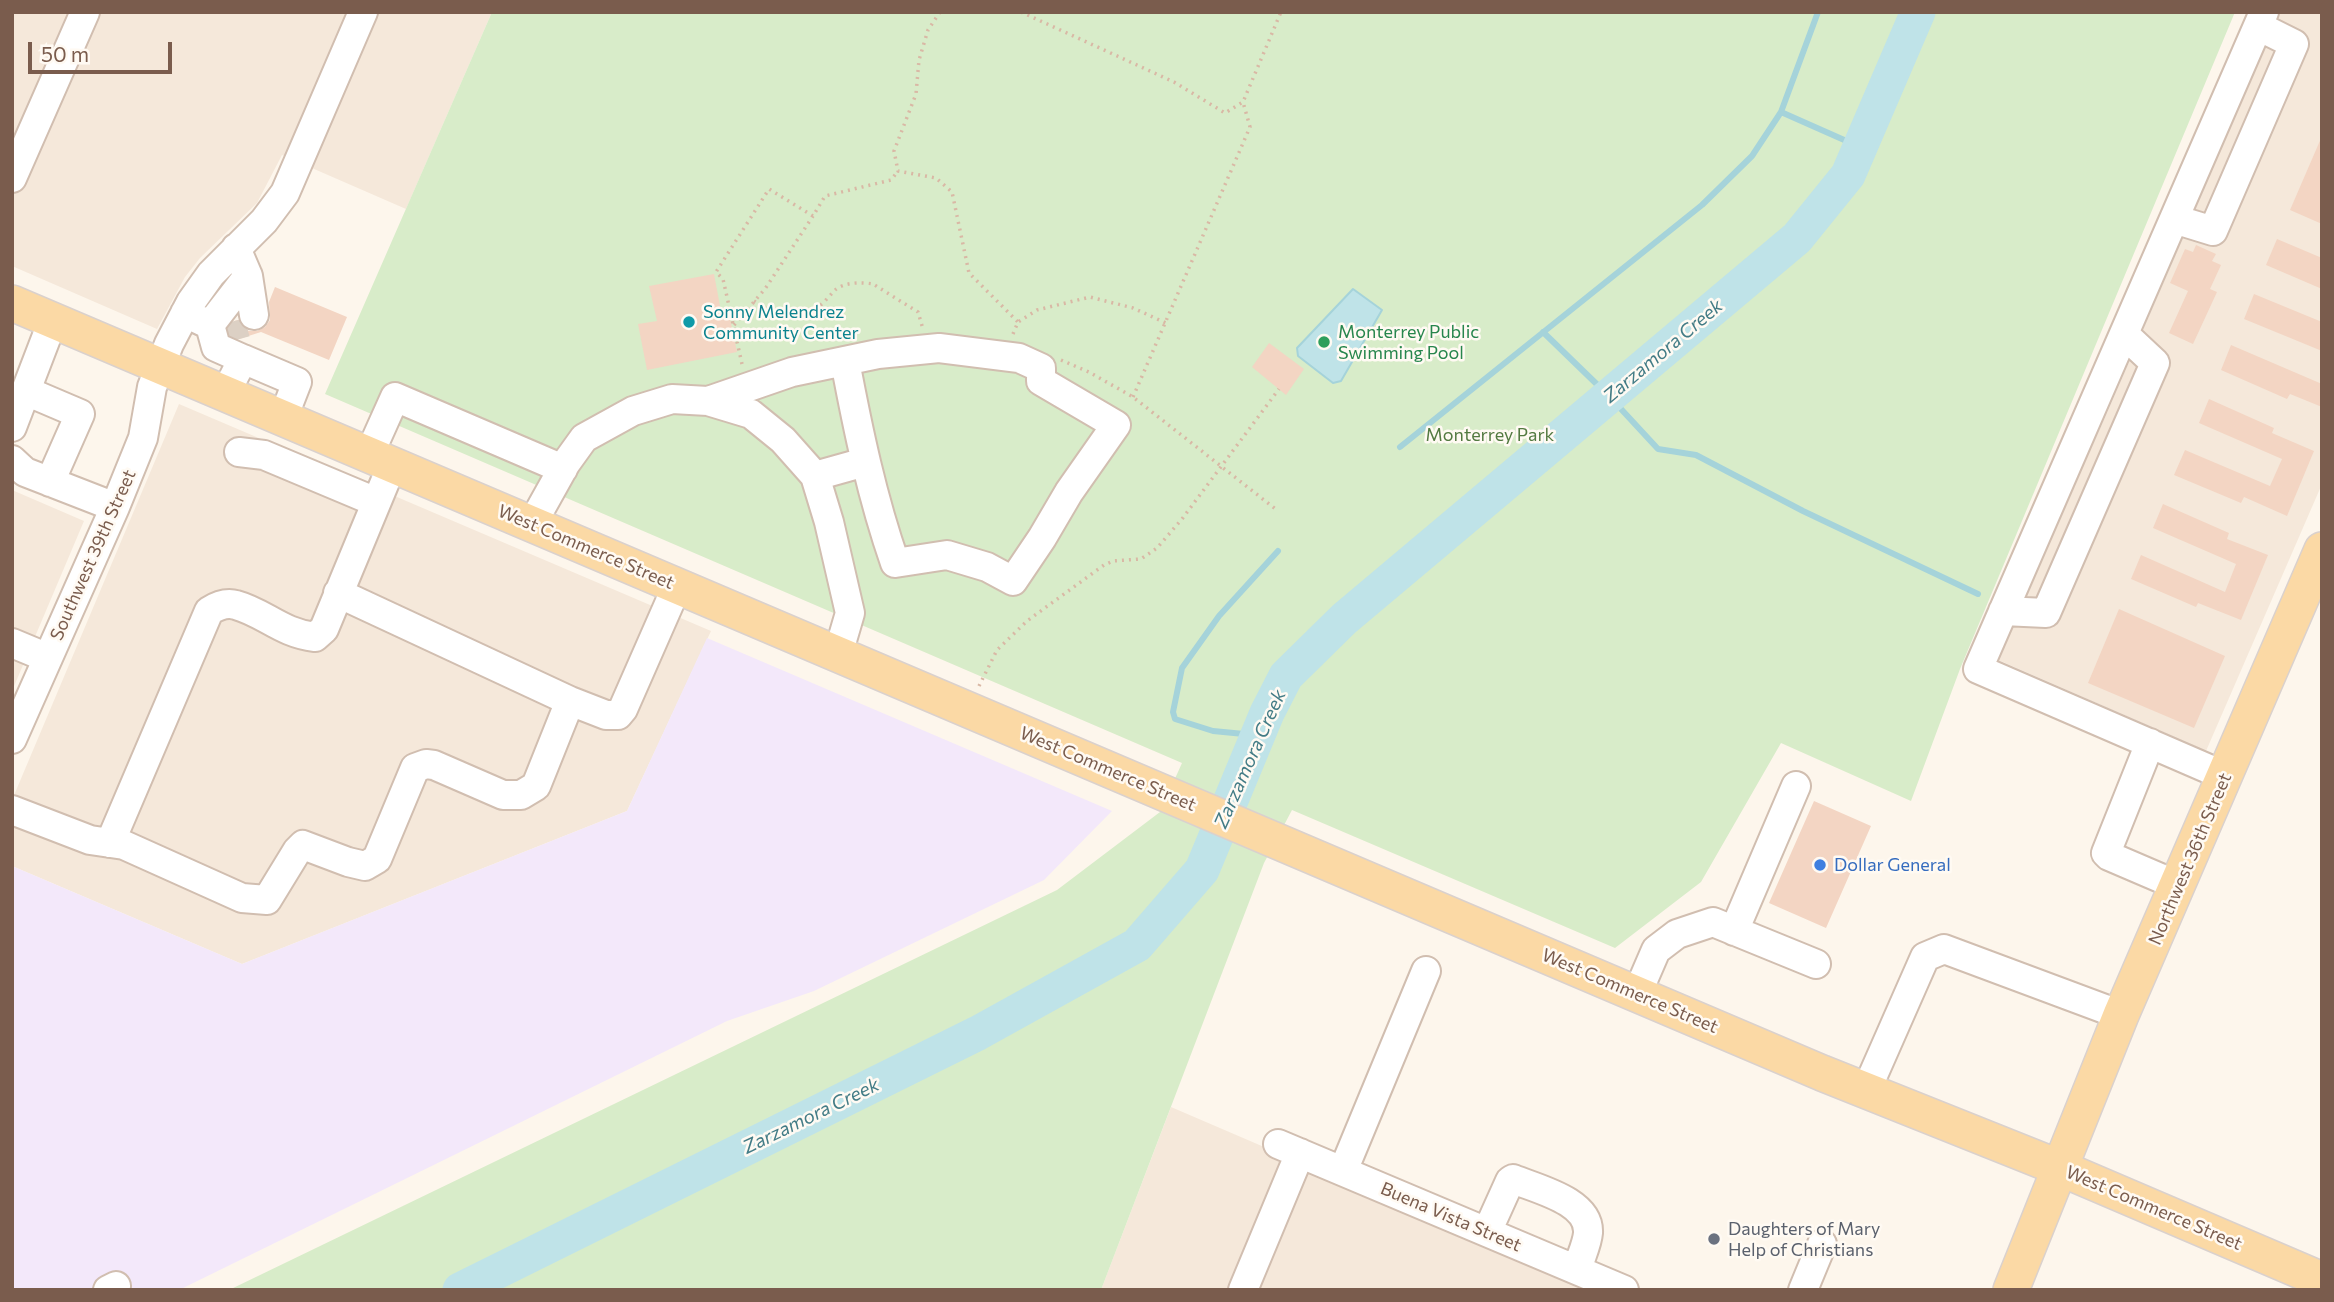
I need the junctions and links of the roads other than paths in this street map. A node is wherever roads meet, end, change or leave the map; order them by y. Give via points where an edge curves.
1 (85, 12) edge
2 (363, 12) edge
3 (2261, 19) edge
4 (12, 178) edge
5 (2174, 219) junction
6 (236, 248) junction
7 (12, 303) edge
8 (185, 313) junction
9 (53, 320) junction
10 (237, 329) junction
11 (2124, 334) junction
12 (845, 361) junction
13 (159, 365) junction
14 (26, 391) junction
15 (225, 394) junction
16 (708, 401) junction
17 (283, 418) junction
18 (12, 427) edge
19 (239, 452) dead end
20 (12, 460) edge
21 (380, 460) junction
22 (865, 462) junction
23 (563, 469) junction
24 (815, 476) junction
25 (50, 482) junction
26 (376, 502) junction
27 (115, 507) junction
28 (532, 524) junction
29 (2322, 551) edge
30 (677, 586) junction
31 (338, 593) junction
32 (2003, 611) junction
33 (12, 643) edge
34 (838, 654) junction
35 (47, 658) junction
36 (570, 701) junction
37 (12, 739) edge
38 (2150, 743) junction
39 (2225, 776) junction
40 (1796, 786) dead end
41 (12, 810) edge
42 (110, 843) junction
43 (2179, 886) junction
44 (1734, 931) junction
45 (1816, 964) dead end
46 (1426, 971) dead end
47 (1637, 994) junction
48 (2121, 1015) junction
49 (1866, 1091) junction
50 (2060, 1168) junction
51 (1342, 1171) junction
52 (1487, 1232) junction
53 (1822, 1244) dead end
54 (1577, 1270) junction
55 (2322, 1280) edge
56 (1243, 1290) edge
57 (1624, 1290) edge
58 (1802, 1290) edge
59 (2011, 1290) edge

1 - 4 street
2 - 6 street, Southwest 39th Street via 285,192
3 - 5 street
3 - 5 street via 2294,44 2219,218 2213,231
5 - 11 street
6 - 8 street, Southwest 39th Street via 211,274
6 - 10 street via 248,276
7 - 9 main road, West Commerce Street
8 - 10 street
8 - 13 street, Southwest 39th Street
9 - 13 main road, West Commerce Street
9 - 14 street
10 - 15 street
10 - 17 street via 297,383
11 - 32 street
11 - 32 street via 2155,363 2046,613
12 - 16 street via 792,372
12 - 22 street
12 - 22 street via 939,348 1019,358 1041,368 1041,381 1116,425 1013,581 947,555 895,563
13 - 15 main road, West Commerce Street
13 - 27 street, Southwest 39th Street via 143,438
14 - 18 street
14 - 25 street via 80,414
15 - 17 main road, West Commerce Street
16 - 23 street via 672,400 633,411 584,438
16 - 24 street via 751,414 783,440
17 - 21 main road, West Commerce Street
19 - 26 street via 264,456
20 - 25 street via 25,472
21 - 23 street via 396,397
21 - 26 street
21 - 28 main road, West Commerce Street
22 - 24 street
23 - 28 street
24 - 34 street via 850,613
25 - 27 street
26 - 31 street
27 - 35 street, Southwest 39th Street
28 - 30 main road, West Commerce Street
29 - 39 main road, Northwest 36th Street
30 - 34 main road, West Commerce Street
30 - 36 street via 618,716
31 - 36 street
31 - 42 street via 324,629 315,638 297,635 234,604 220,604 209,611
32 - 38 street via 1978,669
33 - 35 street
34 - 47 main road, West Commerce Street
35 - 37 street, Southwest 39th Street
36 - 42 street via 536,786 521,795 503,795 434,765 415,768 377,859 365,866 303,845 267,900 242,898 124,845
38 - 39 street
38 - 43 street via 2106,853
39 - 43 main road, Northwest 36th Street
40 - 44 street
41 - 42 street via 90,840
43 - 48 main road, Northwest 36th Street
44 - 45 street
44 - 47 street via 1713,922 1677,934 1656,950
46 - 51 street
47 - 49 main road, West Commerce Street
48 - 49 street via 1944,949 1925,957
48 - 50 main road, Northwest 36th Street
49 - 50 main road, West Commerce Street
50 - 55 main road, West Commerce Street
50 - 59 main road, Northwest 36th Street
51 - 52 street, Buena Vista Street
51 - 56 street, Buena Vista Street via 1289,1149
52 - 54 street, Buena Vista Street
52 - 54 street via 1513,1179 1571,1202 1588,1231
53 - 58 street
54 - 57 street, Buena Vista Street

